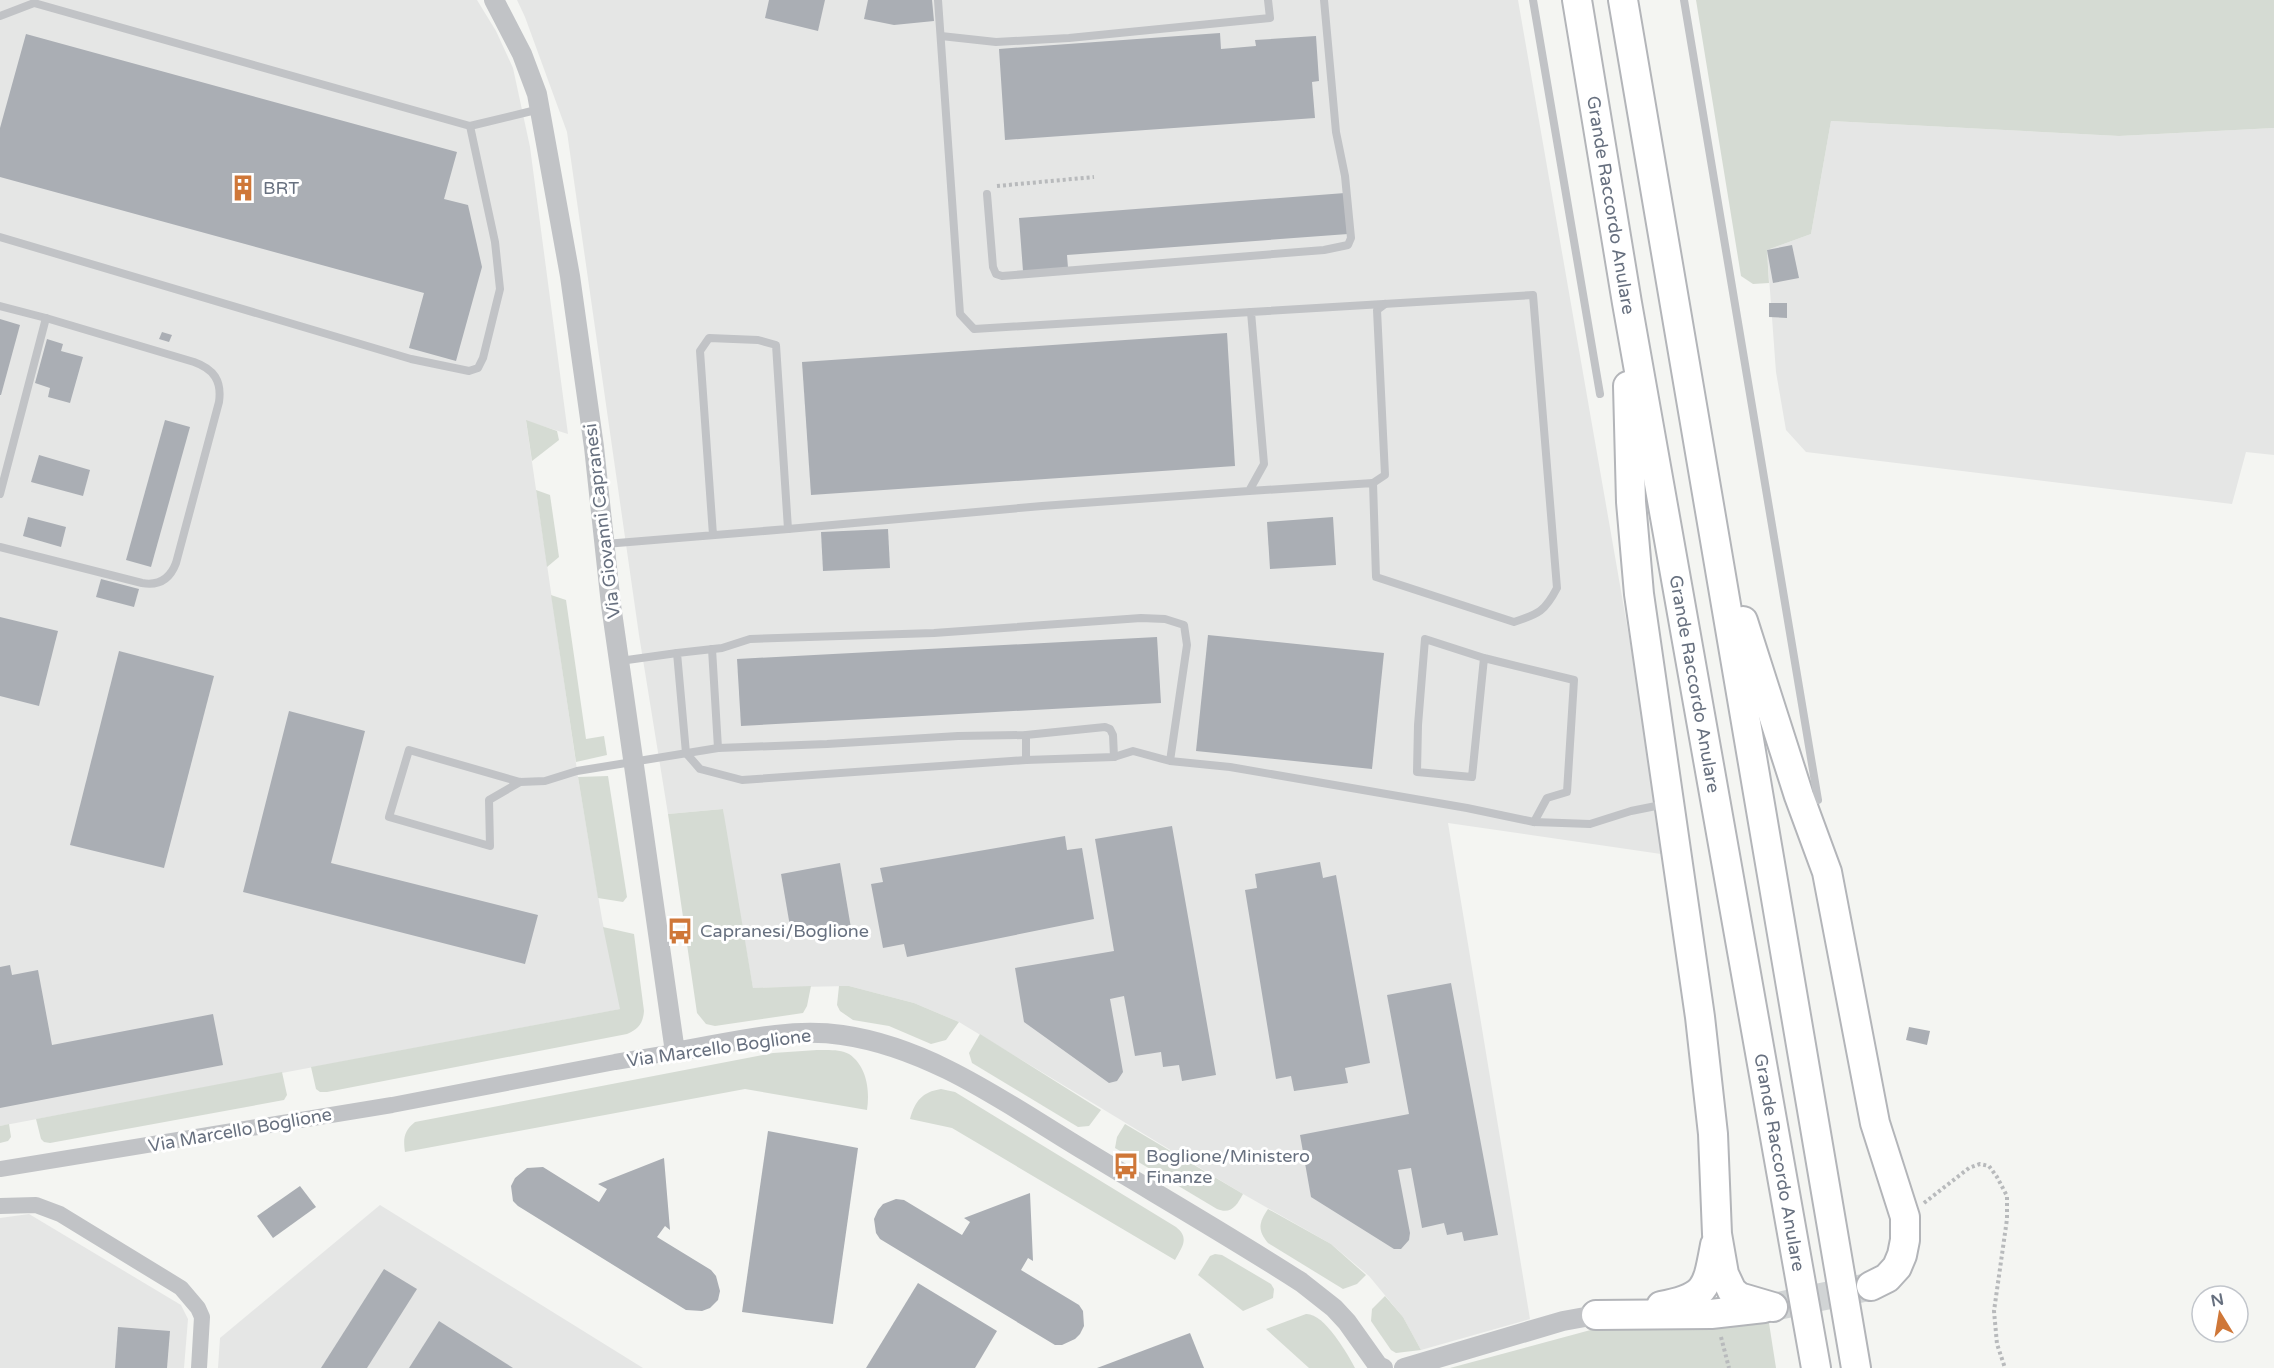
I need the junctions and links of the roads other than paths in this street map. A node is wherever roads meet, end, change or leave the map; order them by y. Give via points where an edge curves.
1 (494, 0) edge
2 (938, 0) edge
3 (1268, 0) edge
4 (1324, 0) edge
5 (1533, 0) edge
6 (1577, 0) edge
7 (1623, 0) edge
8 (1684, 0) edge
9 (0, 16) edge
10 (940, 36) junction
11 (541, 109) junction
12 (470, 126) junction
13 (987, 190) road end
14 (0, 237) edge
15 (1386, 303) junction
16 (1627, 303) junction
17 (0, 306) edge
18 (1251, 312) junction
19 (46, 318) junction
20 (1600, 394) dead end
21 (1373, 483) junction
22 (1250, 491) junction
23 (0, 494) edge
24 (1712, 524) junction
25 (788, 529) junction
26 (713, 535) junction
27 (605, 544) junction
28 (0, 547) edge
29 (712, 649) junction
30 (677, 653) junction
31 (1485, 658) junction
32 (620, 661) junction
33 (1026, 735) junction
34 (718, 748) junction
35 (686, 753) junction
36 (1114, 757) junction
37 (1026, 760) junction
38 (1170, 761) junction
39 (634, 762) junction
40 (520, 782) junction
41 (1818, 801) dead end
42 (1668, 803) junction
43 (1534, 822) junction
44 (675, 1052) junction
45 (0, 1169) edge
46 (0, 1206) edge
47 (1717, 1234) junction
48 (1871, 1286) tunnel mouth
49 (1596, 1315) junction
50 (199, 1368) edge
51 (1380, 1368) edge
52 (1404, 1368) edge
53 (1816, 1368) edge
54 (1856, 1368) edge

1 - 11 street, Via Giovanni Capranesi via 522,54
2 - 10 lane
3 - 10 lane via 1270,18 996,42
4 - 13 lane via 1336,132 1345,176 1351,238 1348,245 1002,276 993,267
5 - 20 lane
6 - 16 highway, Grande Raccordo Anulare
7 - 24 highway
8 - 41 lane
9 - 12 lane via 34,3
10 - 18 lane via 960,314 974,329
11 - 12 lane
11 - 27 street, Via Giovanni Capranesi via 576,314
12 - 14 lane via 495,242 500,289 483,358 478,368 469,371 411,359
15 - 18 lane
15 - 21 lane via 1377,310 1385,475
15 - 21 lane via 1533,295 1557,588 1547,606 1514,621 1376,577
16 - 42 highway via 1629,471 1635,550
16 - 53 highway, Grande Raccordo Anulare
17 - 19 lane
18 - 22 lane via 1264,464
19 - 23 lane
19 - 28 lane via 201,365 220,384 219,402 177,563 164,581 142,583
21 - 22 lane
22 - 25 lane
24 - 48 highway via 1827,872 1875,1123 1905,1217 1905,1240 1897,1267
24 - 54 highway
25 - 26 lane
25 - 26 lane via 776,345 758,340 709,338 700,351
26 - 27 lane
27 - 32 street, Via Giovanni Capranesi
29 - 30 lane
29 - 34 lane
29 - 38 lane via 750,639 1165,619 1184,625 1187,645
30 - 32 lane
30 - 35 lane
31 - 31 lane via 1425,639 1417,772 1472,777
31 - 43 lane via 1574,680 1567,792 1547,798
32 - 39 street, Via Giovanni Capranesi
33 - 34 lane
33 - 36 lane via 1105,727 1113,735
33 - 37 lane
34 - 35 lane
35 - 37 lane via 700,769 742,780
35 - 39 lane
36 - 37 lane
36 - 38 lane via 1133,752
38 - 43 lane via 1230,767
39 - 40 lane via 545,781
39 - 44 street, Via Giovanni Capranesi
40 - 40 lane via 409,750 389,817 490,846 489,800
42 - 43 lane via 1590,824
42 - 47 highway via 1700,1017 1713,1134
44 - 45 street, Via Marcello Boglione via 383,1106
44 - 51 street, Via Marcello Boglione via 767,1037 825,1034 876,1042 918,1056 1301,1282 1334,1308
46 - 50 street via 27,1204 50,1210 181,1288 202,1317
47 - 49 highway via 1709,1277 1690,1300
47 - 49 highway via 1724,1274 1732,1291 1739,1297 1773,1307 1728,1313
49 - 52 street

